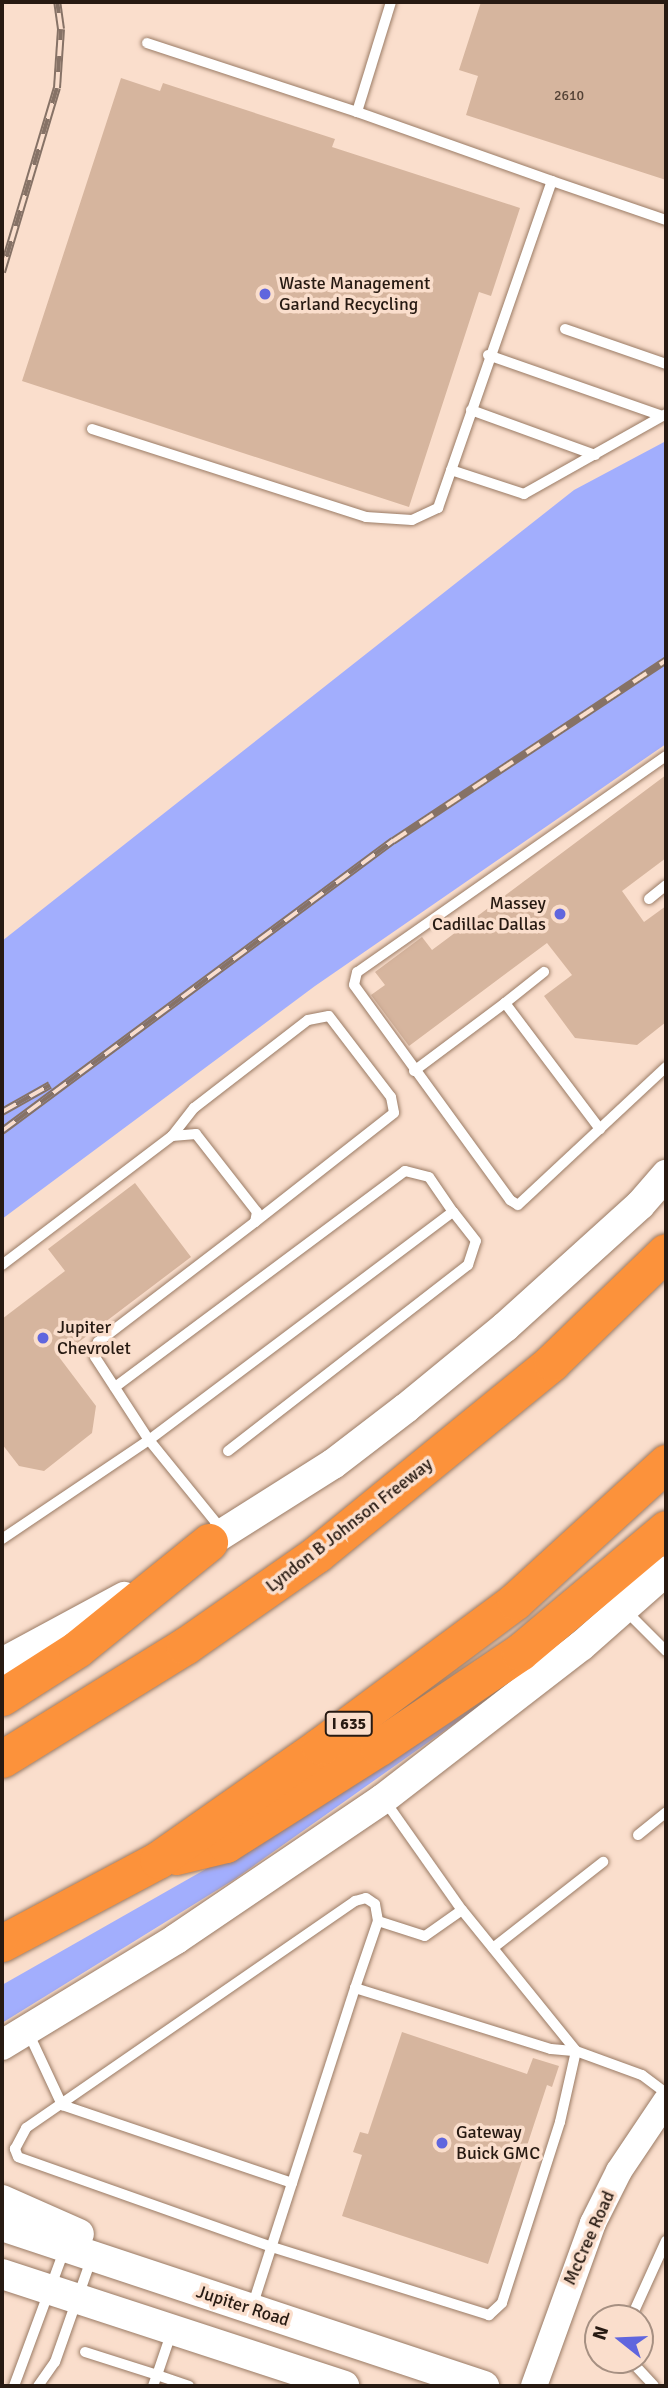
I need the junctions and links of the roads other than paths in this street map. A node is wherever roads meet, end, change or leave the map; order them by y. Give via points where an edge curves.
1 (391, 2) edge
2 (147, 43) dead end
3 (356, 111) junction
4 (552, 181) junction
5 (666, 220) edge
6 (565, 329) dead end
7 (488, 355) junction
8 (666, 364) edge
9 (471, 410) junction
10 (664, 415) edge
11 (92, 429) dead end
12 (595, 455) junction
13 (451, 470) junction
14 (666, 756) edge
15 (666, 886) edge
16 (649, 899) dead end
17 (544, 972) dead end
18 (505, 1003) junction
19 (666, 1067) edge
20 (414, 1071) junction
21 (600, 1129) junction
22 (172, 1136) junction
23 (666, 1175) edge
24 (453, 1212) junction
25 (254, 1222) junction
26 (666, 1252) edge
27 (2, 1265) edge
28 (115, 1387) junction
29 (149, 1440) junction
30 (228, 1451) dead end
31 (666, 1463) edge
32 (666, 1529) edge
33 (217, 1537) junction
34 (2, 1539) edge
35 (666, 1571) edge
36 (624, 1609) junction
37 (666, 1651) edge
38 (2, 1663) edge
39 (2, 1697) edge
40 (2, 1759) edge
41 (383, 1799) junction
42 (666, 1812) edge
43 (638, 1835) dead end
44 (158, 1860) junction
45 (603, 1862) dead end
46 (462, 1910) junction
47 (378, 1920) junction
48 (2, 1943) edge
49 (493, 1948) junction
50 (355, 1988) junction
51 (28, 2032) junction
52 (2, 2045) edge
53 (576, 2051) junction
54 (666, 2094) edge
55 (666, 2101) edge
56 (62, 2105) junction
57 (292, 2183) junction
58 (2, 2200) edge
59 (2, 2226) edge
60 (666, 2241) edge
61 (272, 2247) junction
62 (79, 2252) junction
63 (2, 2274) edge
64 (152, 2276) junction
65 (65, 2294) junction
66 (637, 2304) edge
67 (251, 2309) junction
68 (172, 2329) junction
69 (85, 2352) dead end
70 (155, 2381) edge
71 (336, 2385) edge
72 (14, 2386) edge
73 (38, 2386) edge
74 (189, 2386) edge
75 (484, 2386) edge
76 (534, 2386) edge

1 - 3 lane
2 - 3 lane
3 - 4 lane
4 - 5 lane
4 - 7 lane
6 - 8 lane
7 - 9 lane
7 - 10 lane
9 - 12 lane
9 - 13 lane
10 - 12 lane
11 - 13 lane via 366,517 412,520 438,508
12 - 13 lane via 524,494
14 - 20 lane via 357,972 354,985 362,1001
15 - 16 lane
17 - 18 lane
18 - 20 lane
18 - 21 lane
19 - 21 lane
20 - 21 lane via 518,1205
22 - 25 lane via 196,1134 257,1212
22 - 25 lane via 194,1108 308,1020 329,1016 391,1097 394,1113
22 - 27 lane
23 - 33 main road via 640,1205 505,1328 416,1400 333,1464
24 - 28 lane via 429,1177 405,1171
24 - 29 lane
24 - 30 lane via 476,1241 468,1265
25 - 28 lane via 97,1342 95,1357
26 - 40 highway, Lyndon B Johnson Freeway via 552,1362 317,1554 185,1646
28 - 29 lane
29 - 33 lane
29 - 34 lane
31 - 44 highway, I 635 via 514,1601
32 - 44 highway via 520,1652 367,1755 226,1844
33 - 38 main road via 125,1596
33 - 39 highway via 77,1649
35 - 36 main road
36 - 37 lane
36 - 41 main road
41 - 46 lane
41 - 51 main road
42 - 43 lane
44 - 48 highway, I 635
45 - 49 lane
46 - 47 lane via 425,1936
46 - 49 lane
47 - 50 lane
47 - 56 lane via 375,1904 366,1898 355,1901
49 - 53 lane
50 - 53 lane via 551,2049
50 - 57 lane
51 - 52 main road
51 - 56 lane
53 - 54 lane via 642,2075
53 - 61 lane via 560,2122 502,2303 489,2315
55 - 76 street, McCree Road via 619,2171 593,2223
56 - 57 lane
56 - 61 lane via 26,2128 15,2149 18,2157
57 - 61 lane
58 - 64 main road via 111,2248
59 - 62 main road, Jupiter Road
60 - 66 lane
61 - 67 lane
62 - 64 main road, Jupiter Road
62 - 65 lane
62 - 65 lane
63 - 65 main road
64 - 67 main road, Jupiter Road
65 - 68 main road
65 - 72 lane
65 - 73 lane via 55,2362
67 - 75 main road, Jupiter Road
68 - 70 lane
68 - 71 main road
69 - 70 lane
70 - 74 lane

